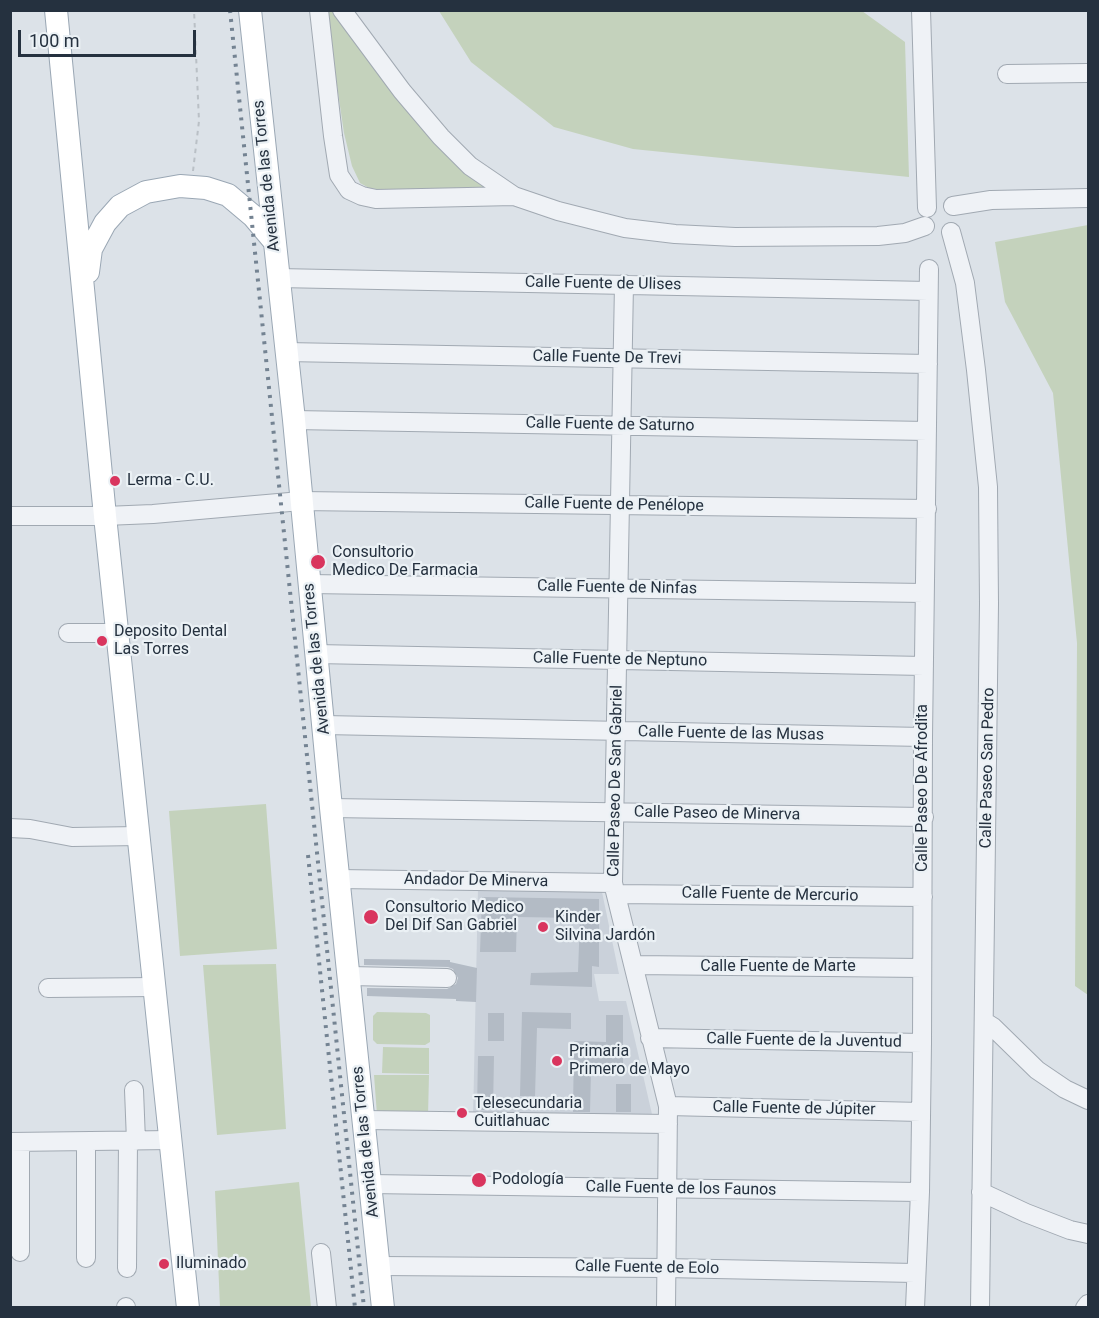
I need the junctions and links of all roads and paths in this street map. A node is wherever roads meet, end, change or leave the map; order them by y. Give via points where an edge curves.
1 (57, 10) edge
2 (194, 10) edge
3 (250, 10) edge
4 (320, 10) edge
5 (342, 10) edge
6 (921, 10) edge
7 (1089, 73) edge
8 (1007, 74) dead end
9 (191, 186) junction
10 (514, 196) junction
11 (1089, 198) edge
12 (953, 206) junction
13 (926, 217) junction
14 (951, 232) junction
15 (274, 241) junction
16 (929, 269) dead end
17 (278, 278) junction
18 (624, 284) junction
19 (928, 291) junction
20 (83, 296) junction
21 (286, 352) junction
22 (623, 358) junction
23 (927, 364) junction
24 (294, 420) junction
25 (622, 425) junction
26 (927, 431) junction
27 (301, 501) junction
28 (620, 505) junction
29 (927, 509) junction
30 (10, 516) edge
31 (105, 516) junction
32 (309, 584) junction
33 (620, 588) junction
34 (924, 593) junction
35 (68, 633) dead end
36 (117, 633) junction
37 (316, 654) junction
38 (619, 660) junction
39 (924, 666) junction
40 (324, 725) junction
41 (616, 732) junction
42 (923, 737) junction
43 (331, 808) junction
44 (614, 812) junction
45 (924, 817) junction
46 (10, 828) edge
47 (139, 836) junction
48 (339, 879) junction
49 (615, 888) junction
50 (923, 897) junction
51 (634, 965) junction
52 (922, 968) junction
53 (349, 976) junction
54 (447, 978) dead end
55 (155, 987) junction
56 (48, 988) dead end
57 (985, 1022) junction
58 (650, 1038) junction
59 (922, 1042) junction
60 (134, 1090) dead end
61 (1089, 1100) edge
62 (921, 1112) junction
63 (668, 1115) junction
64 (364, 1120) junction
65 (171, 1140) junction
66 (132, 1141) junction
67 (15, 1142) edge
68 (86, 1142) junction
69 (370, 1184) junction
70 (667, 1188) junction
71 (920, 1192) junction
72 (981, 1192) junction
73 (1089, 1233) edge
74 (20, 1252) dead end
75 (321, 1253) dead end
76 (86, 1258) dead end
77 (380, 1266) junction
78 (127, 1268) dead end
79 (665, 1268) junction
80 (915, 1273) junction
81 (1089, 1304) edge
82 (188, 1308) edge
83 (327, 1308) edge
84 (384, 1308) edge
85 (666, 1308) edge
86 (915, 1308) edge
87 (980, 1308) edge
88 (1085, 1308) edge

1 - 20 main road
2 - 9 path via 200,121
3 - 15 main road, Avenida de las Torres
4 - 10 street via 339,175 349,190 376,199
5 - 10 street via 441,137 470,166
6 - 13 street
7 - 8 street
9 - 15 main road via 228,195
9 - 20 main road via 146,192 120,206 91,249
10 - 13 street via 625,228 675,234 878,236 905,233
11 - 12 street via 992,200
12 - 13 street via 936,201
12 - 14 street via 958,217
13 - 14 street via 928,231 938,236
14 - 57 street, Calle Paseo San Pedro via 965,283 987,487 990,604
15 - 17 main road, Avenida de las Torres
16 - 19 street, Calle Paseo De Afrodita
17 - 18 street, Calle Fuente de Ulises
17 - 21 main road, Avenida de las Torres
18 - 19 street, Calle Fuente de Ulises
18 - 22 street, Calle Paseo De San Gabriel
19 - 23 street, Calle Paseo De Afrodita
20 - 31 main road
21 - 22 street, Calle Fuente De Trevi
21 - 24 main road, Avenida de las Torres
22 - 23 street, Calle Fuente De Trevi
22 - 25 street, Calle Paseo De San Gabriel
23 - 26 street, Calle Paseo De Afrodita
24 - 25 street, Calle Fuente de Saturno
24 - 27 main road, Avenida de las Torres
25 - 26 street, Calle Fuente de Saturno
25 - 28 street, Calle Paseo De San Gabriel
26 - 29 street, Calle Paseo De Afrodita
27 - 28 street, Calle Fuente de Penélope
27 - 31 street, Calle Fuente de Penélope
27 - 32 main road, Avenida de las Torres
28 - 29 street, Calle Fuente de Penélope
28 - 33 street, Calle Paseo De San Gabriel
29 - 34 street, Calle Paseo De Afrodita
30 - 31 street, Calle Fuente de Penélope
31 - 36 main road
32 - 33 street, Calle Fuente de Ninfas
32 - 37 main road, Avenida de las Torres
33 - 34 street, Calle Fuente de Ninfas
33 - 38 street, Calle Paseo De San Gabriel
34 - 39 street, Calle Paseo De Afrodita
35 - 36 street
36 - 47 main road
37 - 38 street, Calle Fuente de Neptuno
37 - 40 main road, Avenida de las Torres
38 - 39 street, Calle Fuente de Neptuno
38 - 41 street, Calle Paseo De San Gabriel
39 - 42 street, Calle Paseo De Afrodita
40 - 41 street, Calle Fuente de las Musas
40 - 43 main road, Avenida de las Torres
41 - 42 street, Calle Fuente de las Musas
41 - 44 street, Calle Paseo De San Gabriel
42 - 45 street, Calle Paseo De Afrodita
43 - 44 street, Calle Paseo de Minerva
43 - 48 main road, Avenida de las Torres
44 - 45 street, Calle Paseo de Minerva
44 - 49 street, Calle Paseo De San Gabriel
45 - 50 street, Calle Paseo De Afrodita
46 - 47 street via 72,837
47 - 55 main road
48 - 49 street, Andador De Minerva
48 - 53 main road, Avenida de las Torres
49 - 50 street, Calle Fuente de Mercurio
49 - 51 street, Calle Paseo De San Gabriel
50 - 52 street, Calle Paseo De Afrodita
51 - 52 street, Calle Fuente de Marte
51 - 58 street, Calle Paseo De San Gabriel
52 - 59 street, Calle Paseo De Afrodita
53 - 54 street
53 - 64 main road, Avenida de las Torres
55 - 56 street
55 - 65 main road
57 - 61 street via 1037,1070
57 - 72 street, Calle Paseo San Pedro
58 - 59 street, Calle Fuente de la Juventud
58 - 63 street, Calle Paseo De San Gabriel
59 - 62 street, Calle Paseo De Afrodita
60 - 66 street
62 - 63 street, Calle Fuente de Júpiter
62 - 71 street, Calle Paseo De Afrodita
63 - 64 street, Calle Fuente de Júpiter
63 - 70 street, Calle Paseo De San Gabriel
64 - 69 main road, Avenida de las Torres
65 - 66 street
65 - 82 main road
66 - 68 street
66 - 78 street
67 - 68 street
67 - 74 street
68 - 76 street
69 - 70 street, Calle Fuente de los Faunos
69 - 77 main road, Avenida de las Torres
70 - 71 street, Calle Fuente de los Faunos
70 - 79 street, Calle Paseo De San Gabriel
71 - 80 street, Calle Paseo De Afrodita
72 - 73 street via 1070,1230
72 - 87 street, Calle Paseo San Pedro
75 - 83 street
77 - 79 street, Calle Fuente de Eolo
77 - 84 main road, Avenida de las Torres
79 - 80 street, Calle Fuente de Eolo
79 - 85 street, Calle Paseo De San Gabriel
80 - 86 street, Calle Paseo De Afrodita
81 - 88 street

